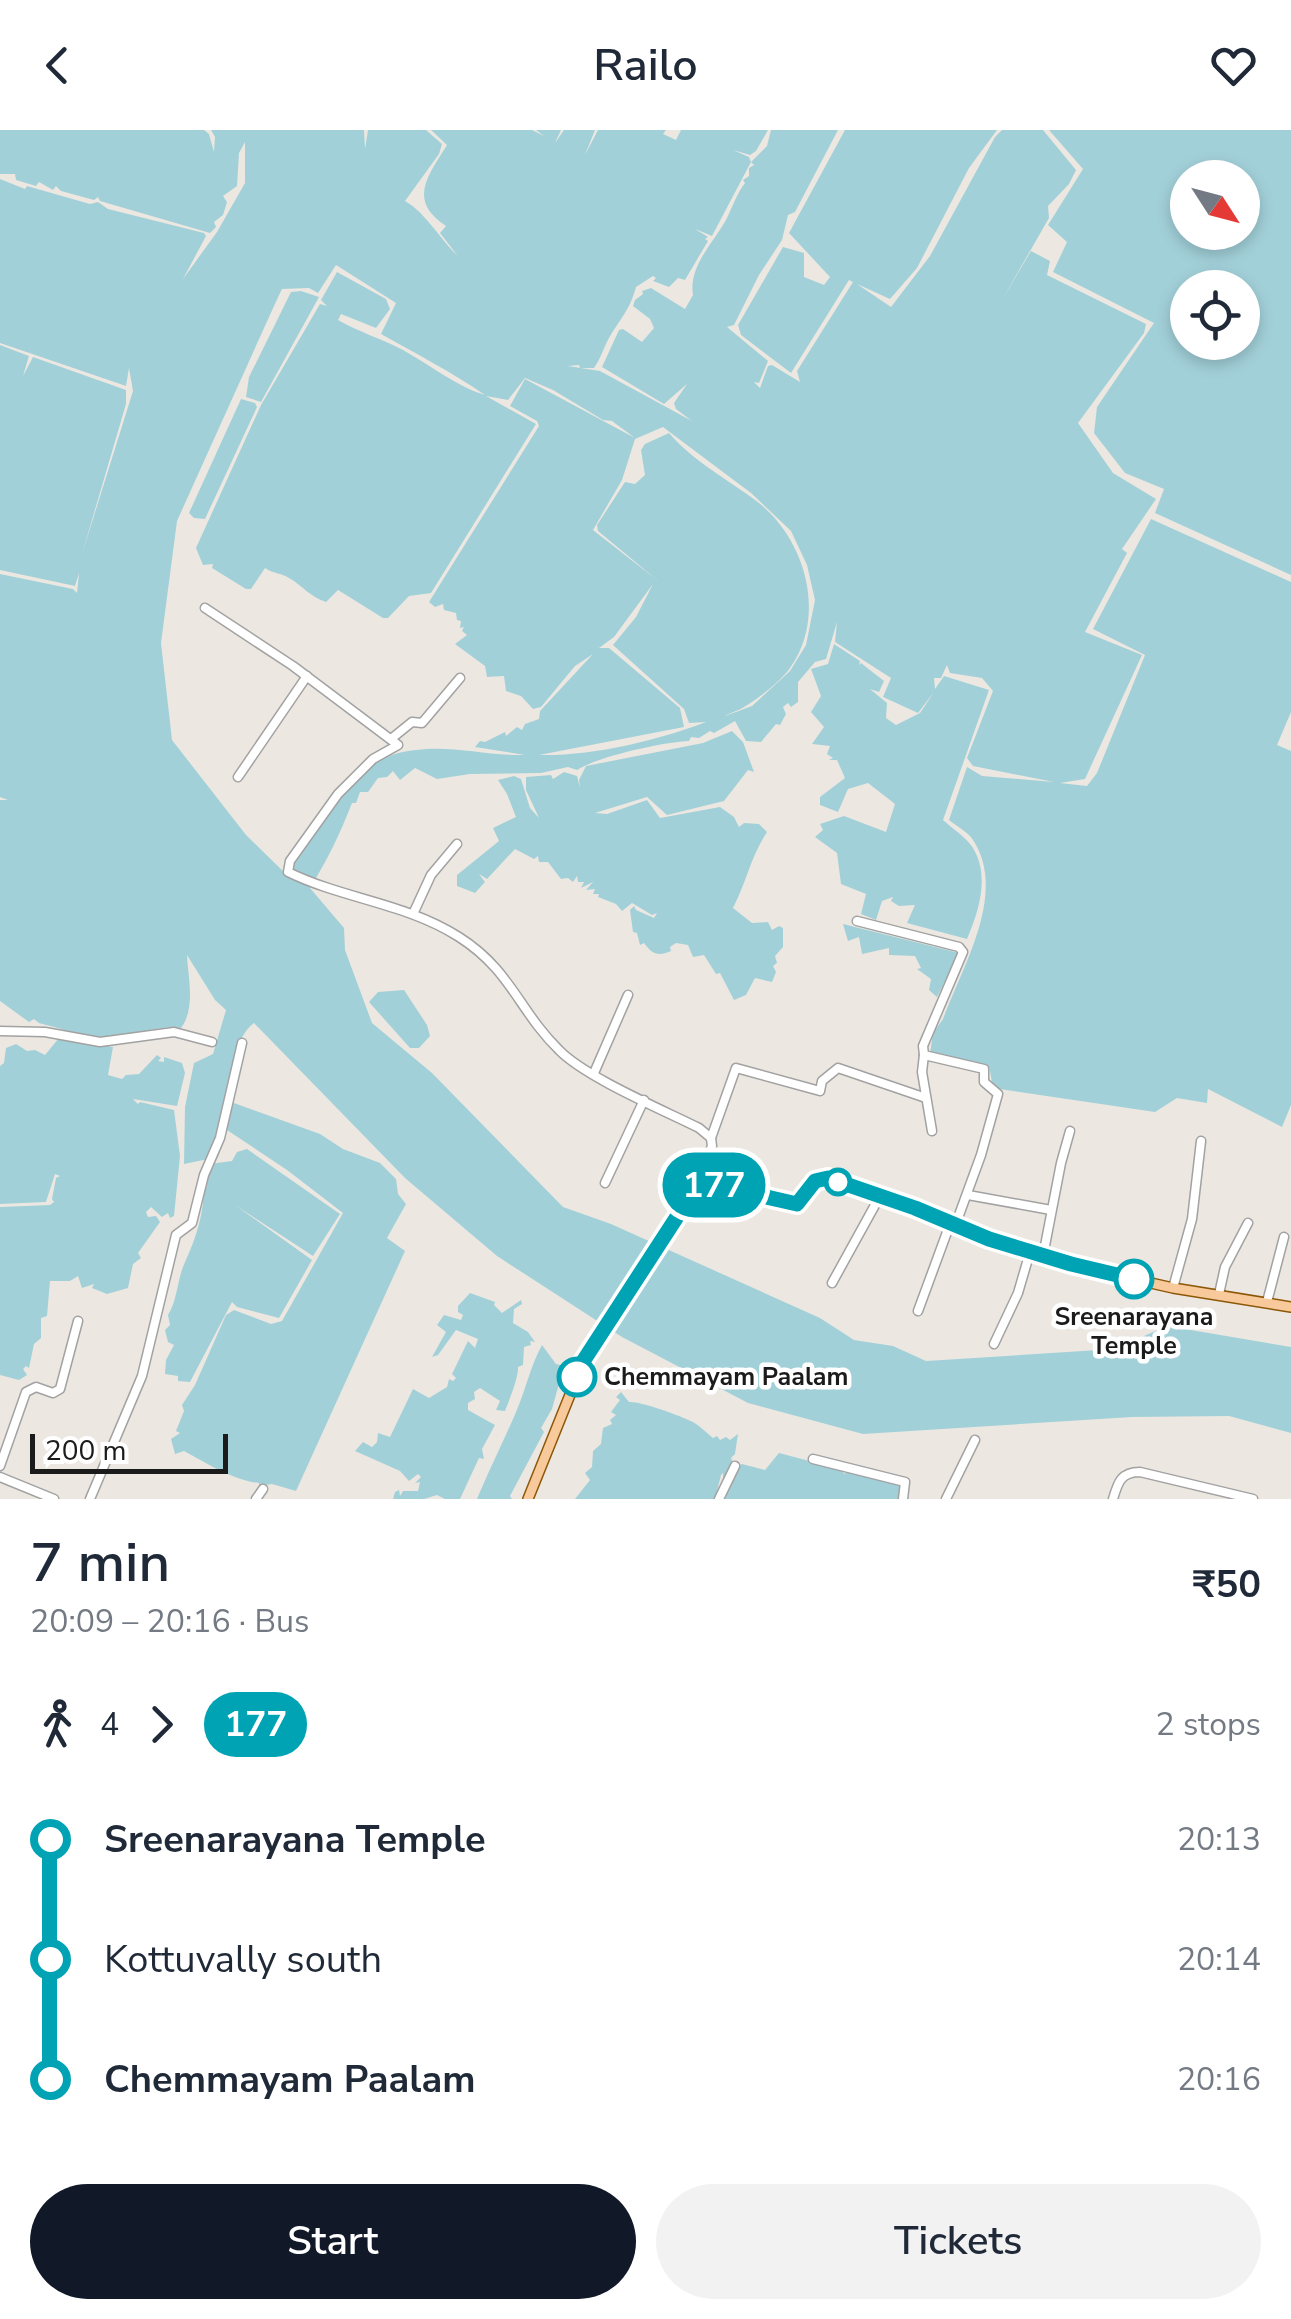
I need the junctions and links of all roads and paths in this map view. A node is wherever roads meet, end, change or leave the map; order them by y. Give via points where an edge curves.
1 (205, 608) dead end
2 (307, 676) junction
3 (460, 678) dead end
4 (392, 738) junction
5 (238, 777) dead end
6 (457, 844) dead end
7 (413, 914) junction
8 (857, 921) dead end
9 (628, 994) dead end
10 (0, 1030) edge
11 (212, 1042) dead end
12 (242, 1042) dead end
13 (924, 1055) junction
14 (594, 1073) junction
15 (926, 1098) junction
16 (644, 1100) junction
17 (932, 1131) dead end
18 (1070, 1131) dead end
19 (711, 1138) junction
20 (1201, 1141) dead end
21 (605, 1183) dead end
22 (697, 1186) junction
23 (968, 1194) junction
24 (880, 1196) junction
25 (1050, 1210) junction
26 (1248, 1224) dead end
27 (953, 1225) junction
28 (1284, 1238) dead end
29 (1030, 1252) junction
30 (1043, 1256) junction
31 (832, 1283) dead end
32 (1172, 1288) junction
33 (1219, 1294) junction
34 (1267, 1302) junction
35 (1291, 1307) edge
36 (918, 1310) dead end
37 (78, 1321) dead end
38 (994, 1344) dead end
39 (975, 1440) dead end
40 (813, 1458) dead end
41 (0, 1466) edge
42 (734, 1466) dead end
43 (0, 1477) edge
44 (264, 1489) dead end
45 (1227, 1496) edge
46 (54, 1499) edge
47 (90, 1499) edge
48 (256, 1499) edge
49 (528, 1499) edge
50 (719, 1499) edge
51 (902, 1499) edge
52 (946, 1499) edge
53 (1113, 1499) edge
54 (1252, 1499) edge

1 - 2 street
2 - 4 street
2 - 5 street
3 - 4 street via 422,722
4 - 7 street via 396,748 373,758 338,794 288,872
6 - 7 street via 431,875
7 - 14 street via 460,937 499,968 561,1053
8 - 13 street via 963,952
9 - 14 street
10 - 11 street via 100,1042 174,1032
12 - 47 street via 192,1223 176,1235 142,1376
13 - 15 street
13 - 23 street via 984,1068 984,1082 998,1094
14 - 16 street
15 - 17 street
15 - 19 street via 838,1068 822,1080 820,1091 736,1068
16 - 19 street
16 - 21 street
18 - 25 street
19 - 22 street
20 - 32 street via 1192,1219
22 - 24 main road via 797,1204 815,1181 828,1178
22 - 49 main road via 584,1360
23 - 25 street
23 - 27 street
24 - 27 main road
24 - 31 street
25 - 30 street
26 - 33 street
27 - 29 main road
27 - 36 street
28 - 34 street
29 - 30 main road
29 - 38 street
30 - 32 main road
32 - 33 main road
33 - 34 main road
34 - 35 main road
37 - 41 street via 60,1389 26,1392
39 - 52 street
40 - 51 street via 905,1482
42 - 50 street
43 - 46 street
44 - 48 street
45 - 53 street via 1127,1472
45 - 54 street

